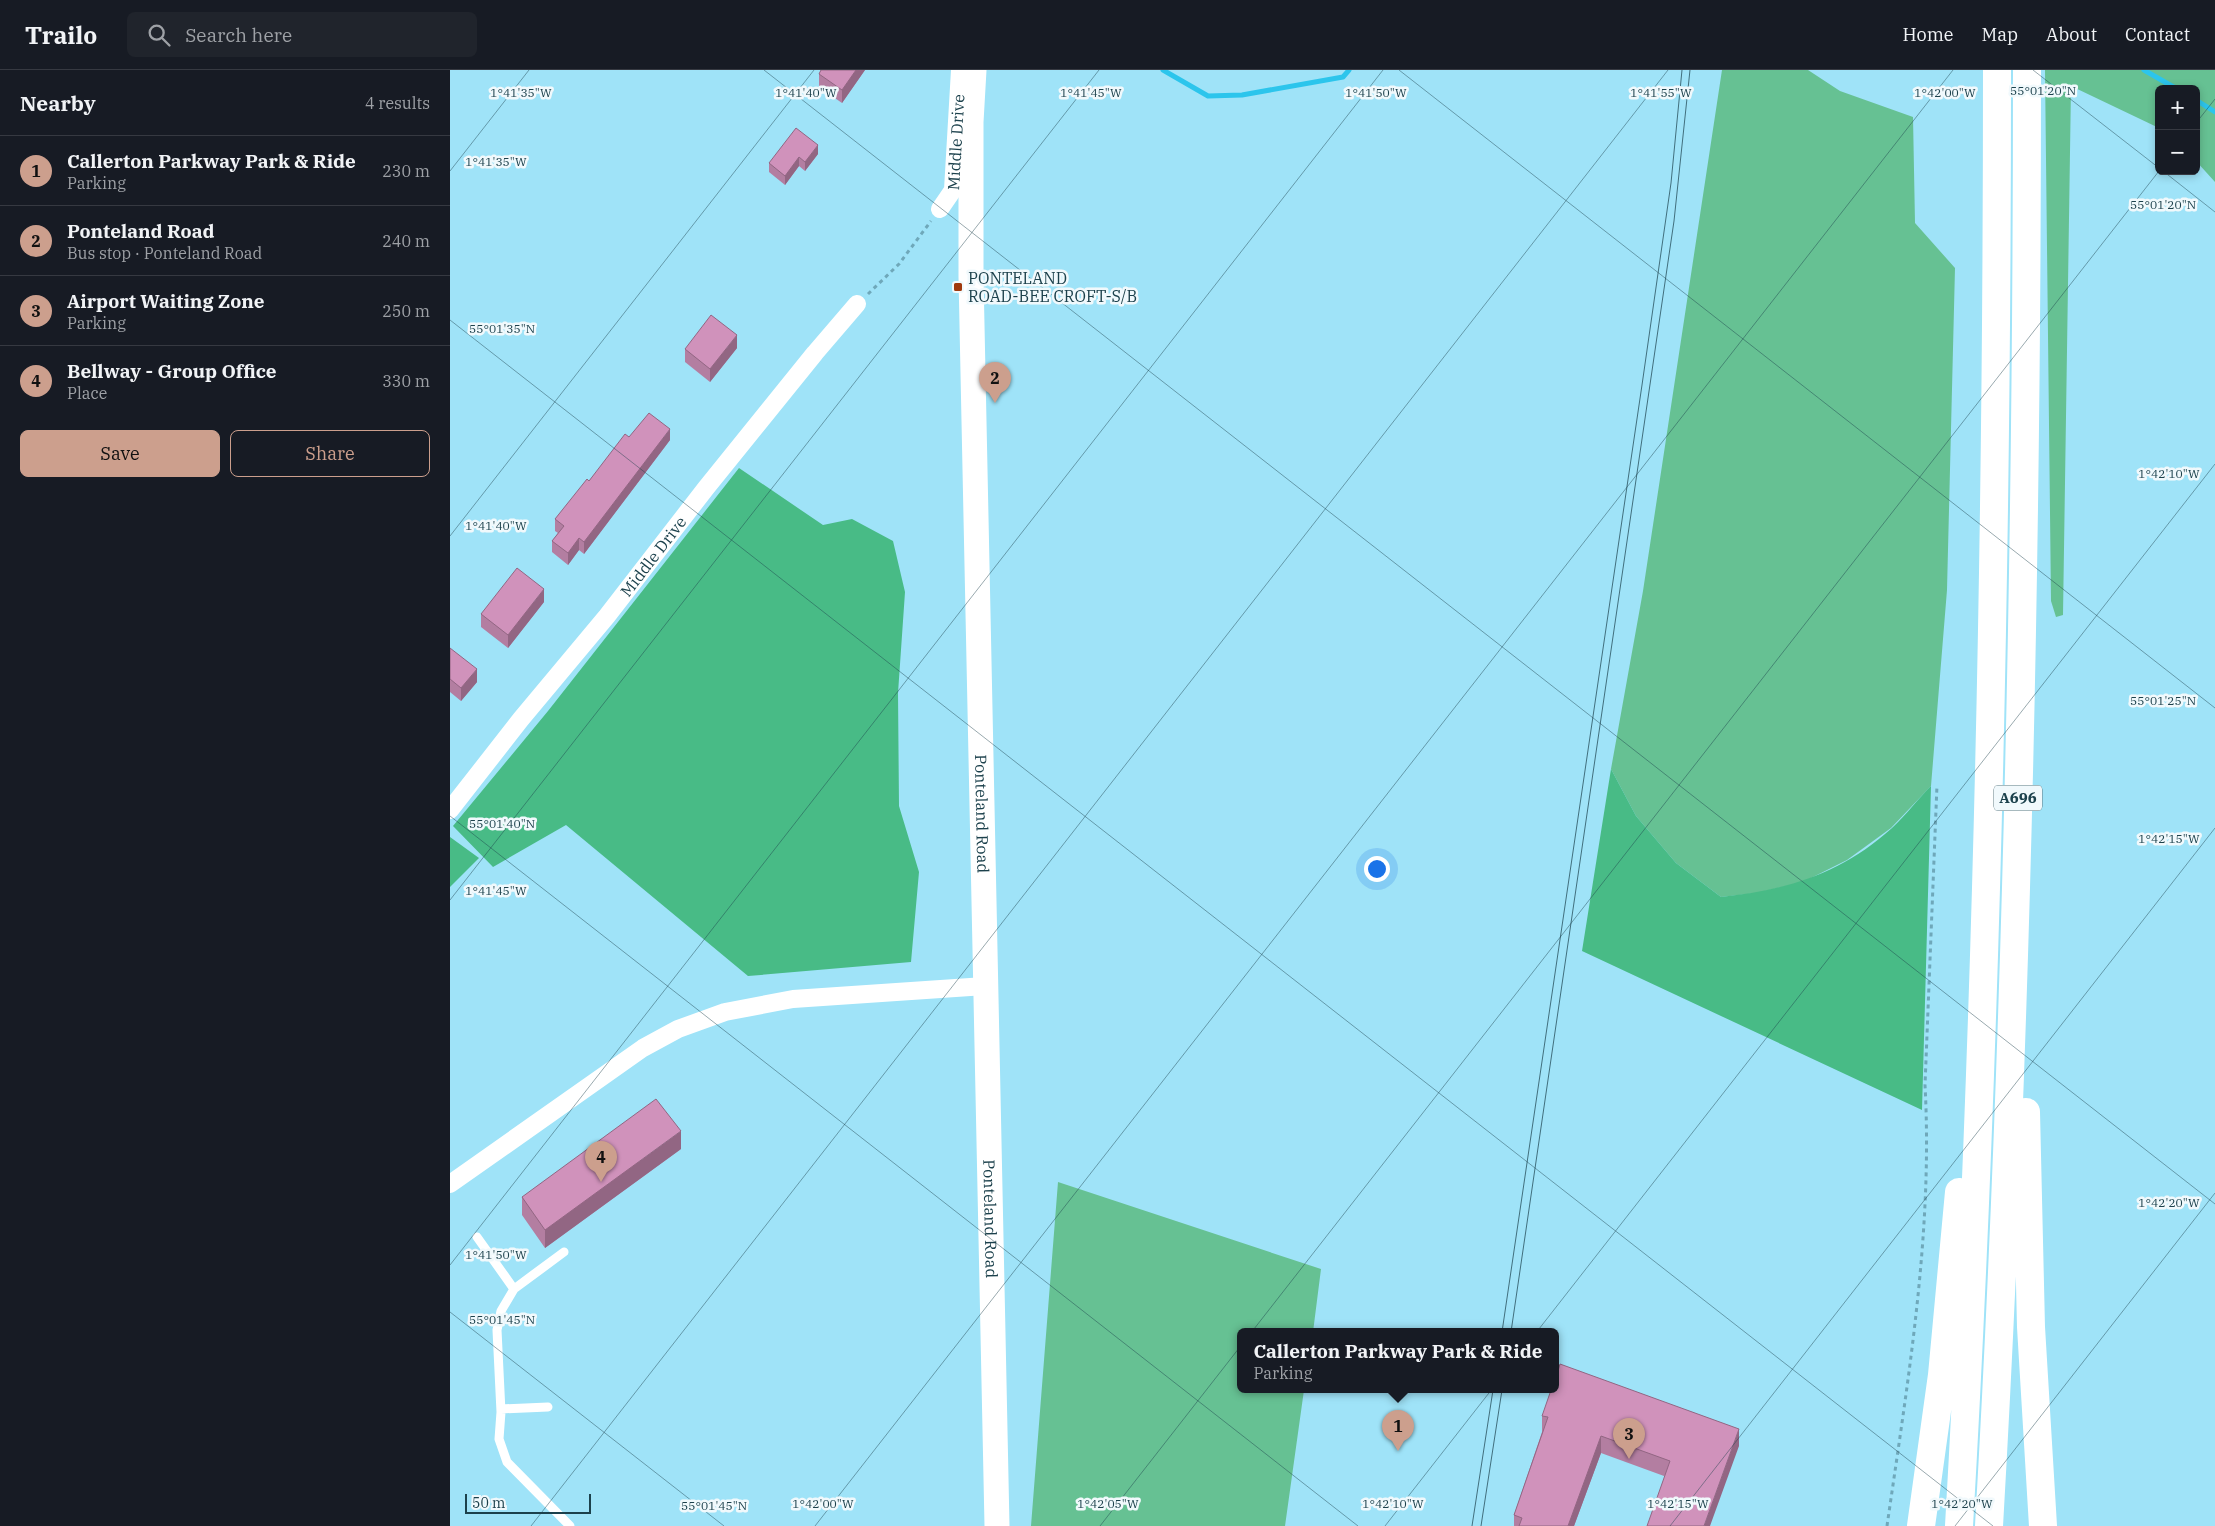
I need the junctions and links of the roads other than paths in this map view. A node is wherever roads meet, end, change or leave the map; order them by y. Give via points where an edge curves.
1 (960, 70) edge
2 (974, 70) edge
3 (1997, 70) edge
4 (2027, 70) edge
5 (940, 209) road end
6 (857, 304) road end
7 (2018, 791) junction
8 (450, 810) edge
9 (1986, 893) junction
10 (985, 986) junction
11 (450, 1184) edge
12 (477, 1237) dead end
13 (564, 1252) dead end
14 (514, 1289) junction
15 (548, 1407) dead end
16 (501, 1409) junction
17 (570, 1526) edge
18 (997, 1526) edge
19 (1921, 1526) edge
20 (1959, 1526) edge
21 (1989, 1526) edge
22 (2043, 1526) edge

1 - 5 street, Middle Drive via 953,190
2 - 10 main road, Ponteland Road via 971,277
3 - 9 highway, A696 via 1994,502
4 - 7 highway, A696 via 2026,358
6 - 8 street, Middle Drive
7 - 21 highway, A696 via 2009,1130
7 - 22 highway via 2028,957 2024,1055 2031,1327
9 - 19 highway via 1966,1062 1963,1137 1942,1376
9 - 20 highway, A696 via 1979,1130
10 - 11 street via 793,999 725,1012 678,1029 643,1048
10 - 18 main road, Ponteland Road
12 - 14 lane
13 - 14 lane
14 - 16 lane via 501,1311 497,1330
15 - 16 lane
16 - 17 lane via 499,1438 507,1462

